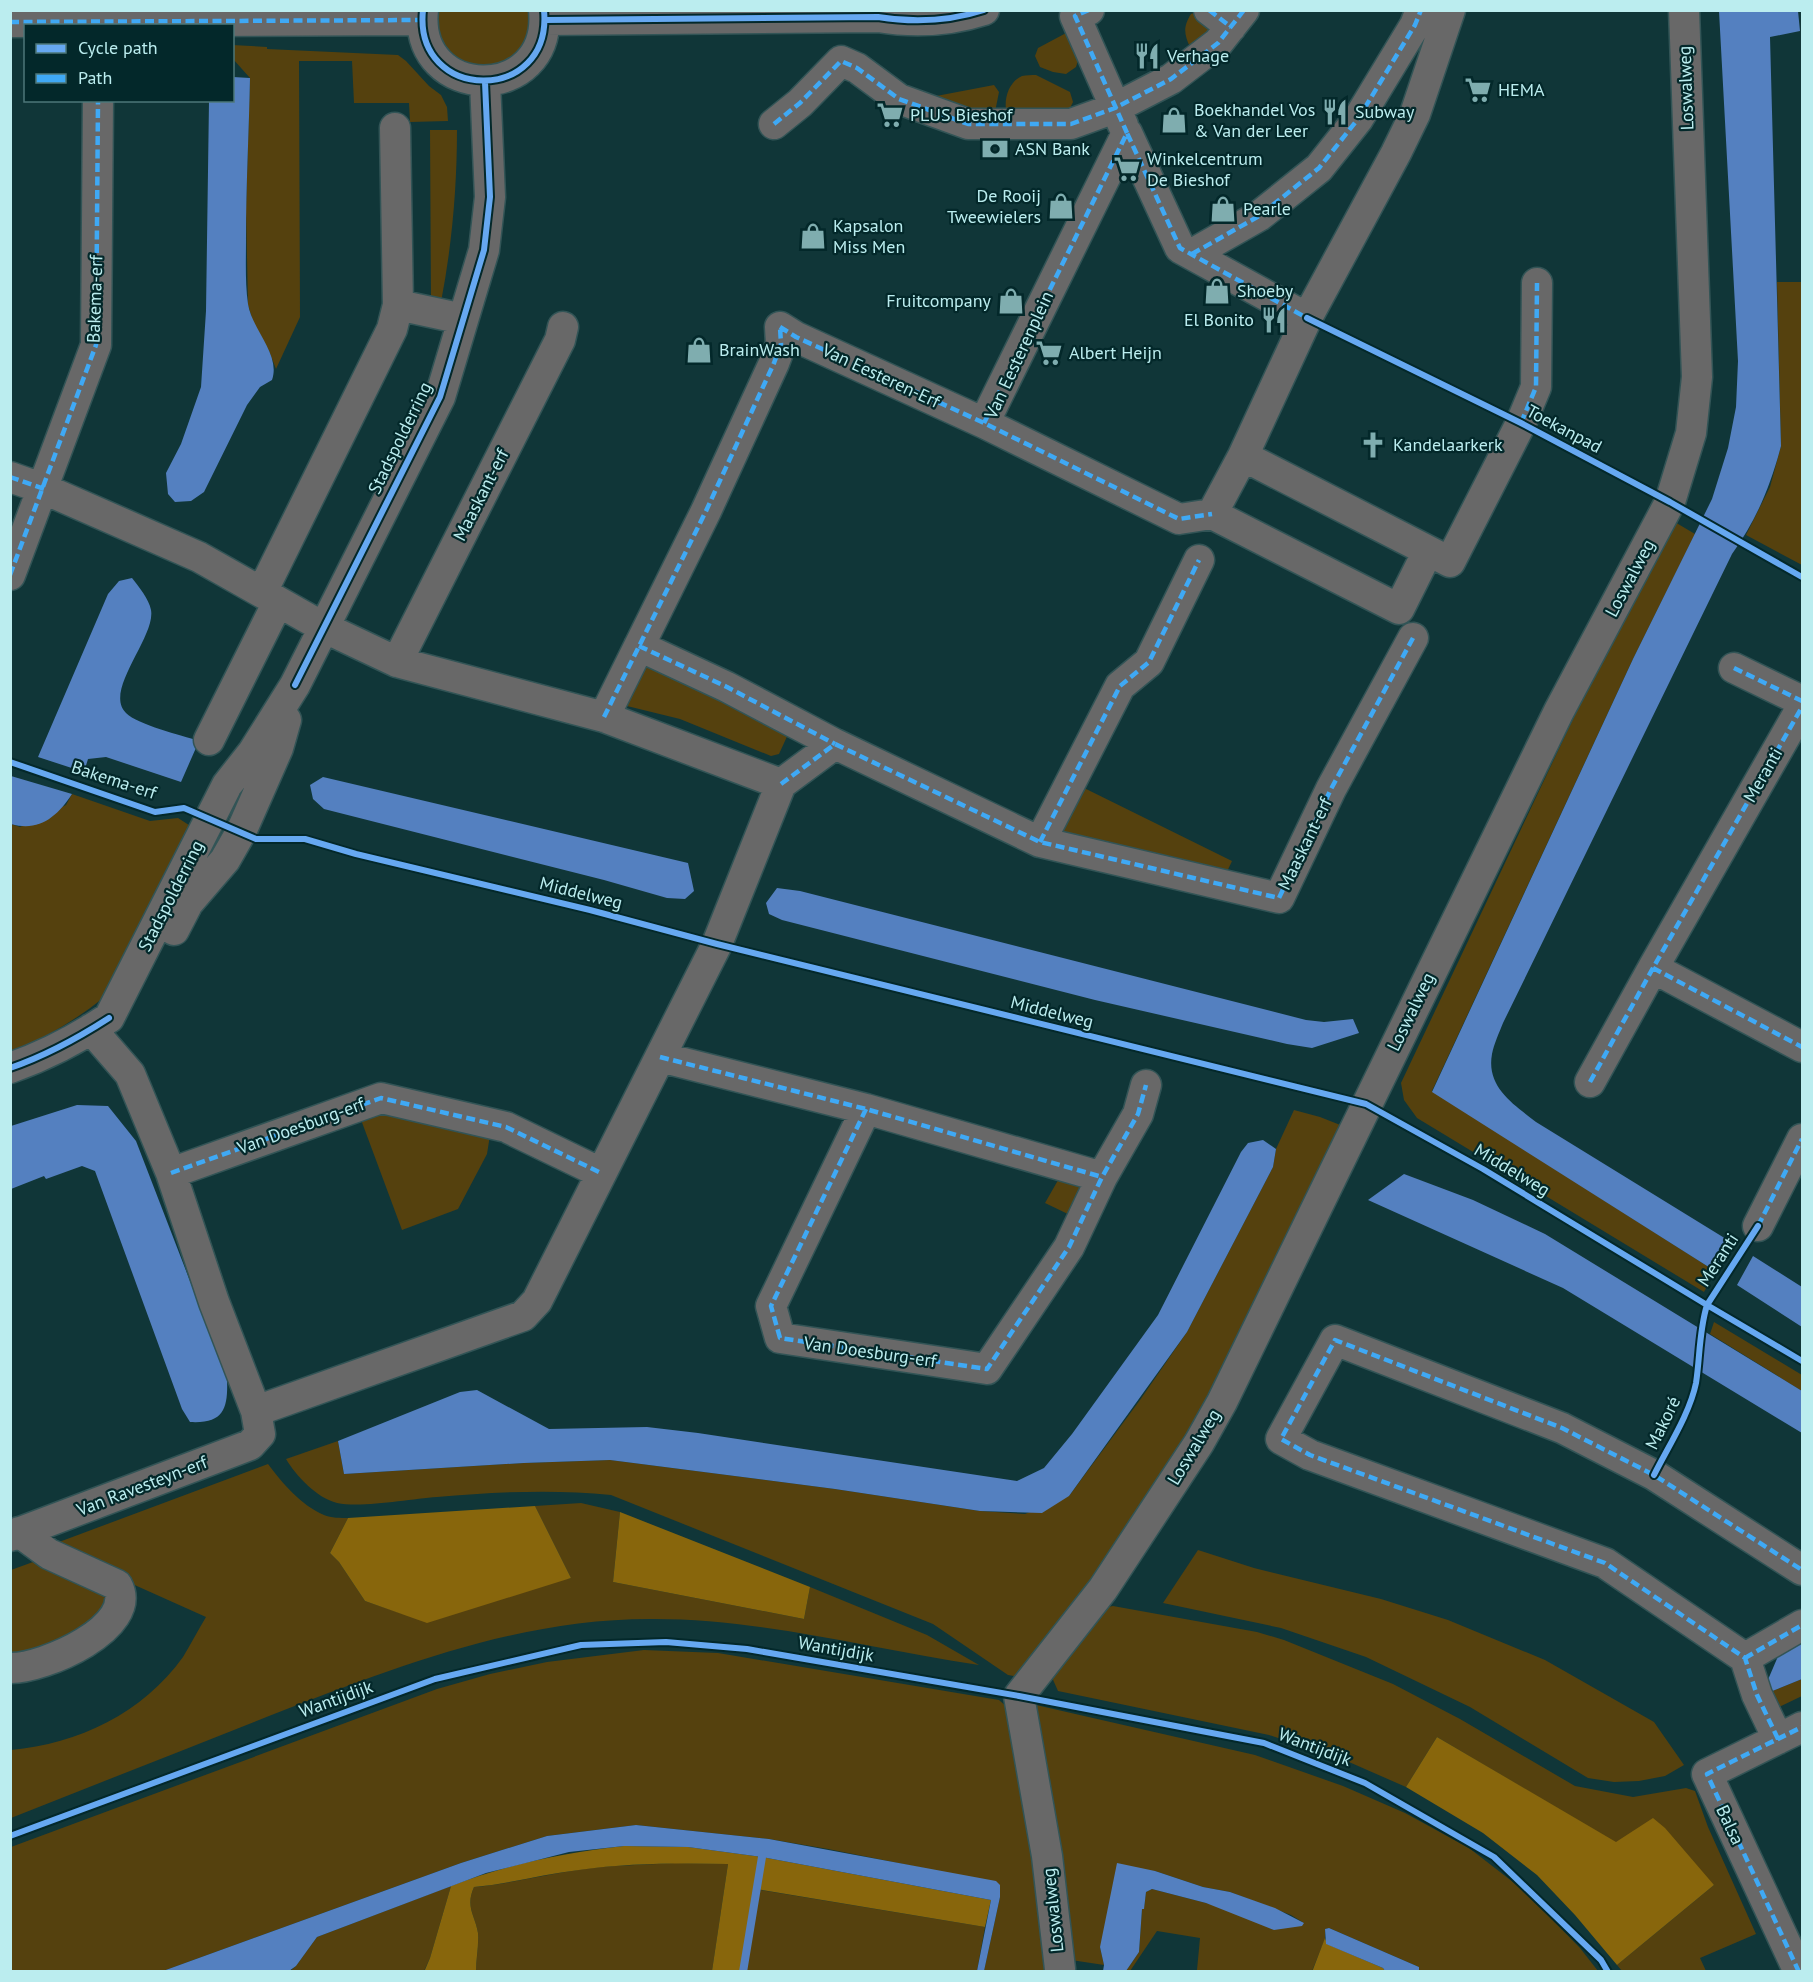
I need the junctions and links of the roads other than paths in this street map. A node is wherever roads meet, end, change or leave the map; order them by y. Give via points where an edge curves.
1 (984, 10) edge
2 (1089, 10) edge
3 (1420, 10) edge
4 (1450, 10) edge
5 (1683, 10) edge
6 (888, 14) edge
7 (423, 15) edge
8 (545, 15) edge
9 (1228, 16) edge
10 (98, 19) edge
11 (10, 22) edge
12 (485, 82) junction
13 (98, 102) edge
14 (1121, 121) junction
15 (774, 124) dead end
16 (395, 128) dead end
17 (1192, 254) junction
18 (1537, 284) dead end
19 (398, 305) junction
20 (1307, 318) junction
21 (463, 319) junction
22 (563, 327) dead end
23 (984, 423) junction
24 (1243, 456) junction
25 (10, 477) edge
26 (44, 489) junction
27 (1212, 514) junction
28 (1439, 557) junction
29 (1199, 560) dead end
30 (10, 575) edge
31 (270, 597) junction
32 (323, 627) junction
33 (1413, 638) dead end
34 (639, 646) junction
35 (397, 662) junction
36 (1734, 668) dead end
37 (1803, 701) edge
38 (1803, 707) edge
39 (604, 717) junction
40 (208, 740) dead end
41 (835, 744) junction
42 (781, 784) junction
43 (1040, 842) junction
44 (1653, 968) junction
45 (100, 1024) junction
46 (1803, 1047) edge
47 (660, 1057) junction
48 (10, 1068) edge
49 (1590, 1082) dead end
50 (1146, 1085) dead end
51 (866, 1109) junction
52 (1803, 1139) edge
53 (171, 1173) junction
54 (601, 1173) junction
55 (1102, 1177) junction
56 (1758, 1226) dead end
57 (258, 1422) junction
58 (15, 1534) edge
59 (1803, 1570) edge
60 (1803, 1625) edge
61 (1745, 1658) junction
62 (10, 1668) edge
63 (1790, 1733) edge
64 (1060, 1969) dead end
65 (1799, 1971) edge

1 - 6 street via 956,18 903,21
2 - 14 street via 1075,16
3 - 17 street via 1415,25 1358,119 1319,168 1258,216
4 - 20 street via 1415,114
5 - 64 street, Loswalweg via 1697,377 1691,433 1677,481 1670,502 1554,722 1199,1443 1102,1589 1018,1696 1047,1856
6 - 8 street
7 - 10 street via 331,22
7 - 12 street via 429,49 441,64 466,79
8 - 12 street via 542,39 528,63 504,79
9 - 14 street via 1218,43
10 - 11 street
12 - 21 street, Stadspolderring via 490,197 484,250
13 - 26 street, Bakema-erf via 96,345
14 - 15 street via 968,124 899,99 857,68 841,62
14 - 17 street via 1180,248
14 - 23 street, Van Eesterenplein
16 - 19 street
17 - 20 street
18 - 28 street via 1536,387 1521,423
19 - 21 street
19 - 31 street via 392,329
20 - 24 street
21 - 32 street, Stadspolderring via 440,397
22 - 35 street, Maaskant-erf via 560,340
23 - 27 street, Van Eesterenplein via 1179,519
23 - 34 street, Van Eesteren-Erf via 796,338 780,327 781,344 774,363
24 - 27 street
24 - 28 street
25 - 26 street
26 - 30 street, Bakema-erf
26 - 31 street via 199,557
27 - 28 street via 1399,609
29 - 43 street via 1149,662 1120,686
31 - 32 street
31 - 40 street
32 - 35 street
32 - 45 street, Stadspolderring via 295,686 278,748 241,832 225,860 188,903 143,990
33 - 43 street, Maaskant-erf via 1331,789 1279,898
34 - 39 street
34 - 41 street, Maaskant-erf
35 - 39 street
36 - 37 street
38 - 44 street, Meranti
39 - 42 street
41 - 42 street
41 - 43 street, Maaskant-erf
42 - 47 street via 717,944
44 - 46 street
44 - 49 street, Meranti
45 - 48 street, Stadspolderring
45 - 53 street via 130,1074
47 - 51 street
47 - 54 street
50 - 55 street, Van Doesburg-erf via 1138,1114
51 - 55 street
51 - 55 street, Van Doesburg-erf via 771,1306 780,1338 987,1369 1069,1247
52 - 56 street, Meranti
53 - 54 street, Van Doesburg-erf via 381,1098 506,1127
53 - 57 street
54 - 57 street via 537,1301 523,1316
57 - 58 street, Van Ravesteyn-erf via 250,1445
58 - 62 street, Van Ravesteyn-erf via 117,1585 122,1593 121,1604 104,1629 84,1643 53,1659
59 - 61 street, Makoré via 1654,1475 1562,1428 1335,1340 1281,1438 1310,1455 1605,1563
60 - 61 street
61 - 63 street via 1757,1695
63 - 65 street, Balsa via 1707,1774

